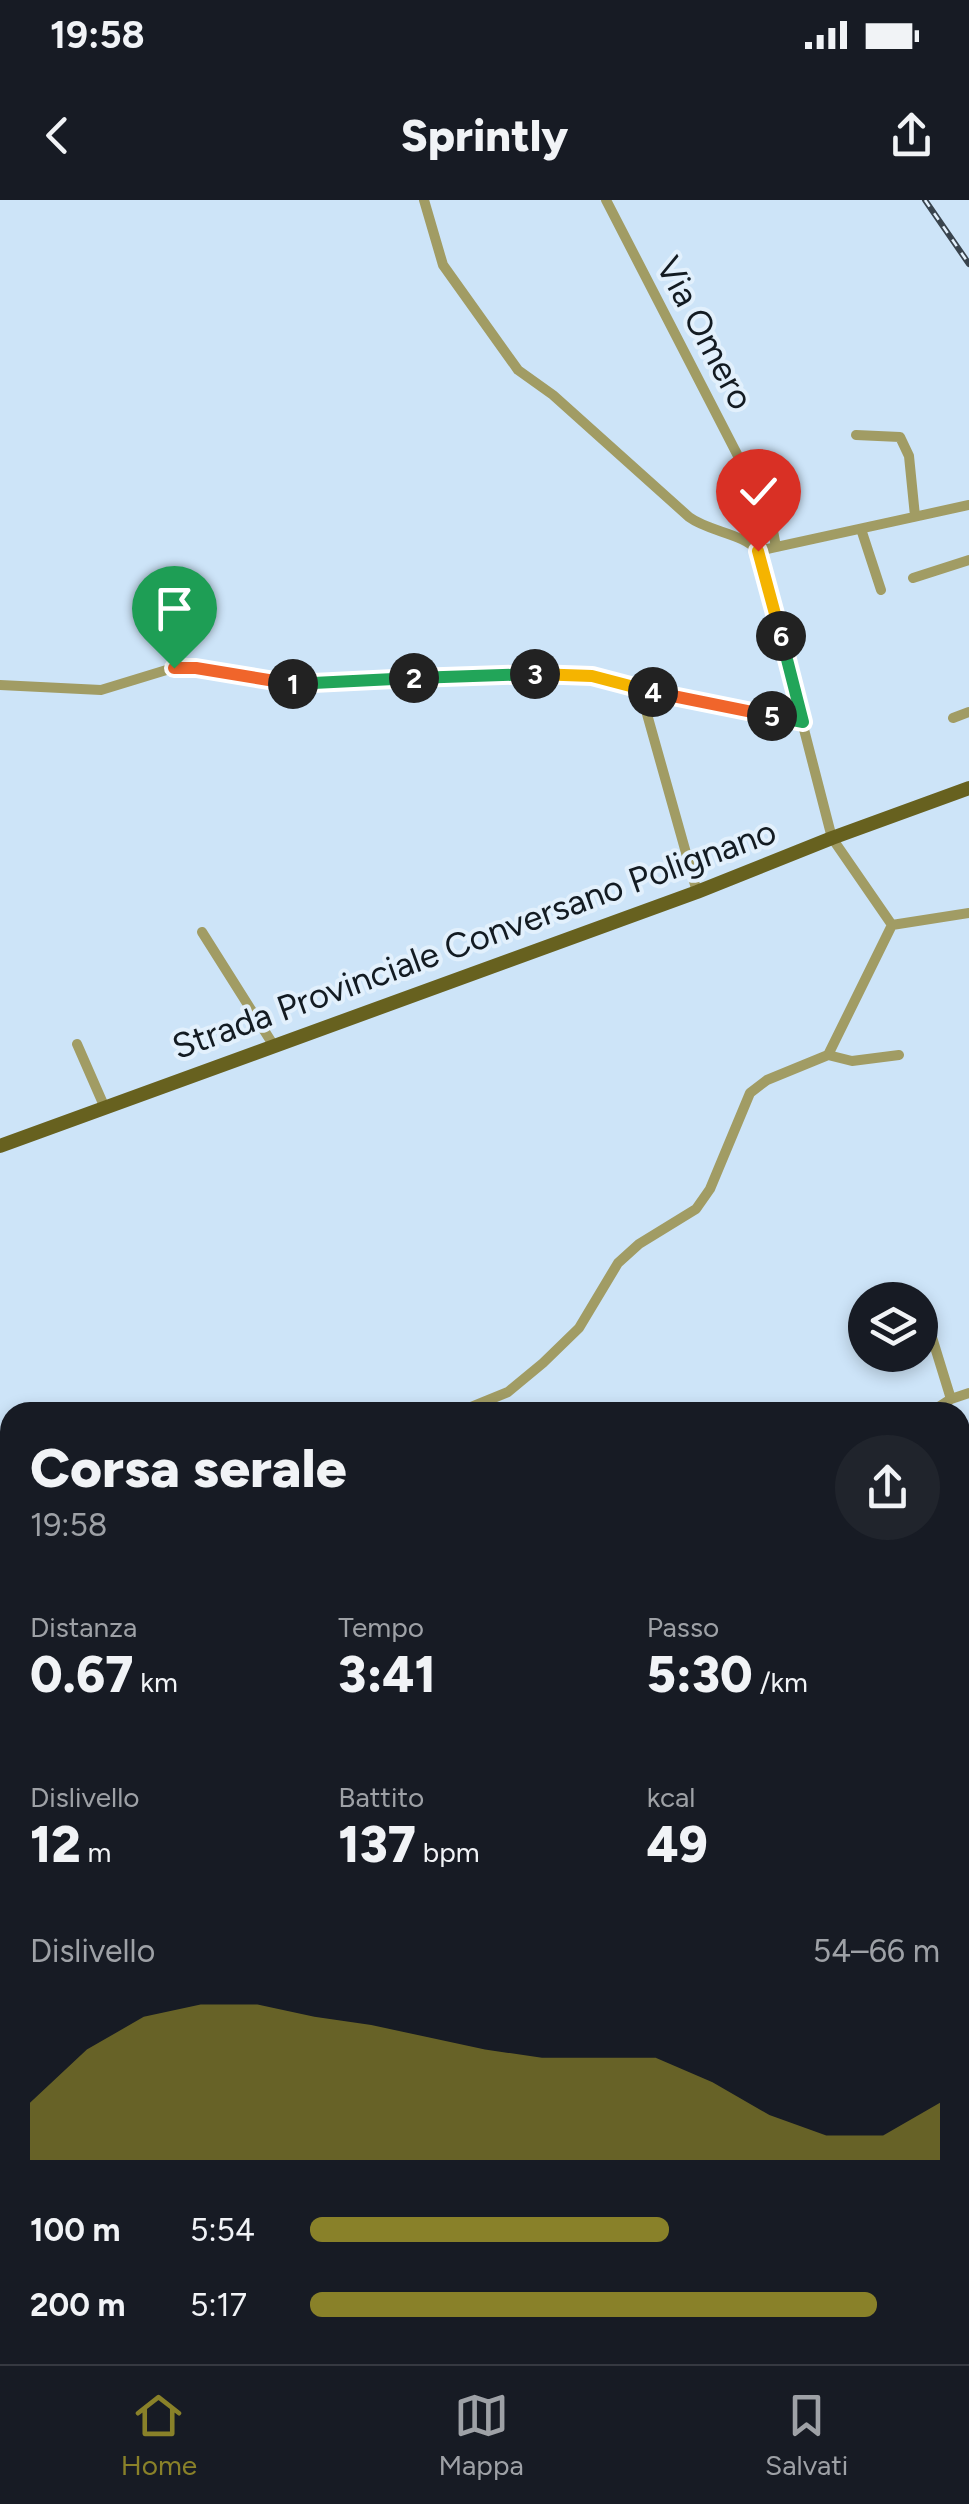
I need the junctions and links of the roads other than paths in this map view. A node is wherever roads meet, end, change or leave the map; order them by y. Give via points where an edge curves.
1 (424, 200) edge
2 (606, 200) edge
3 (856, 435) dead end
4 (969, 506) edge
5 (915, 516) junction
6 (861, 529) junction
7 (776, 547) junction
8 (758, 551) junction
9 (969, 560) edge
10 (912, 578) dead end
11 (881, 590) dead end
12 (0, 685) edge
13 (646, 691) junction
14 (969, 712) edge
15 (954, 718) dead end
16 (803, 722) junction
17 (969, 788) edge
18 (832, 838) junction
19 (697, 892) junction
20 (969, 912) edge
21 (892, 925) junction
22 (202, 932) dead end
23 (76, 1044) dead end
24 (274, 1046) junction
25 (828, 1055) junction
26 (899, 1056) dead end
27 (105, 1108) junction
28 (0, 1146) edge
29 (938, 1355) edge
30 (969, 1393) edge
31 (951, 1398) junction
32 (484, 1402) edge
33 (945, 1402) edge

1 - 8 street via 443,265 518,370 698,524
2 - 7 street, Via Omero via 770,520
3 - 5 street via 900,436 909,456
4 - 5 street
5 - 6 street
6 - 7 street
6 - 11 street
7 - 8 street
8 - 16 street
9 - 10 street
12 - 13 street via 101,690 196,668 297,684 578,674
13 - 16 street
13 - 19 street via 644,707
14 - 15 street
16 - 18 street
17 - 18 main road, Strada Provinciale Conversano Polignano
18 - 19 main road, Strada Provinciale Conversano Polignano
18 - 21 street
19 - 24 main road, Strada Provinciale Conversano Polignano
20 - 21 street
21 - 25 street
22 - 24 street
23 - 27 street
24 - 27 main road, Strada Provinciale Conversano Polignano
25 - 26 street via 852,1062
25 - 32 street via 750,1093 696,1210 639,1244 618,1263 579,1328 508,1392
27 - 28 main road, Strada Provinciale Conversano Polignano
29 - 31 street
30 - 31 street
31 - 33 street

